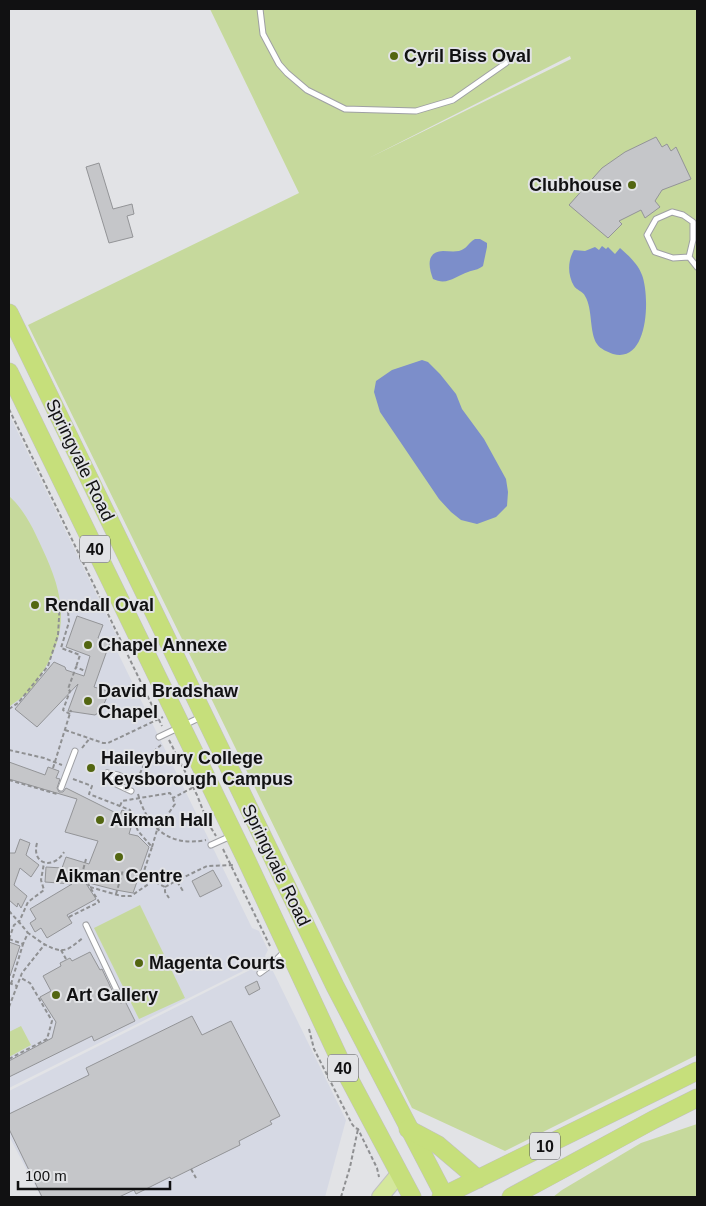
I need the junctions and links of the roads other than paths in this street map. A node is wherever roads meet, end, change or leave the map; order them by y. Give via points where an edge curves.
1 (260, 9) edge
2 (506, 63) dead end
3 (689, 257) junction
4 (697, 267) edge
5 (9, 313) edge
6 (9, 372) edge
7 (203, 715) junction
8 (170, 722) junction
9 (159, 737) dead end
10 (75, 751) dead end
11 (131, 781) dead end
12 (61, 788) dead end
13 (131, 791) dead end
14 (227, 838) junction
15 (211, 846) dead end
16 (86, 925) dead end
17 (282, 954) junction
18 (260, 973) dead end
19 (121, 999) dead end
20 (697, 1071) edge
21 (697, 1098) edge
22 (408, 1129) junction
23 (399, 1174) junction
24 (478, 1179) junction
25 (528, 1191) edge
26 (380, 1197) edge
27 (412, 1197) edge
28 (443, 1197) edge
29 (511, 1197) edge

1 - 2 lane via 263,34 279,64 307,90 344,109 416,111 453,100
3 - 3 lane via 693,222 672,212 656,219 647,235 655,252 673,258
3 - 4 lane
5 - 7 highway, Springvale Road / 40
6 - 8 highway, Springvale Road / 40
7 - 8 lane
7 - 22 highway, Springvale Road / 40
8 - 9 lane
8 - 14 highway, Springvale Road / 40
10 - 12 lane
11 - 13 lane via 107,773 114,783
14 - 15 lane
14 - 17 highway, Springvale Road / 40
16 - 19 lane
17 - 18 lane
17 - 23 highway, Springvale Road / 40
20 - 24 highway, 10
21 - 25 highway, 10
22 - 24 highway via 438,1145
22 - 28 highway, Springvale Road / 40
23 - 26 main road
23 - 27 highway, Springvale Road / 40
24 - 28 highway, 10
25 - 29 highway, 10

